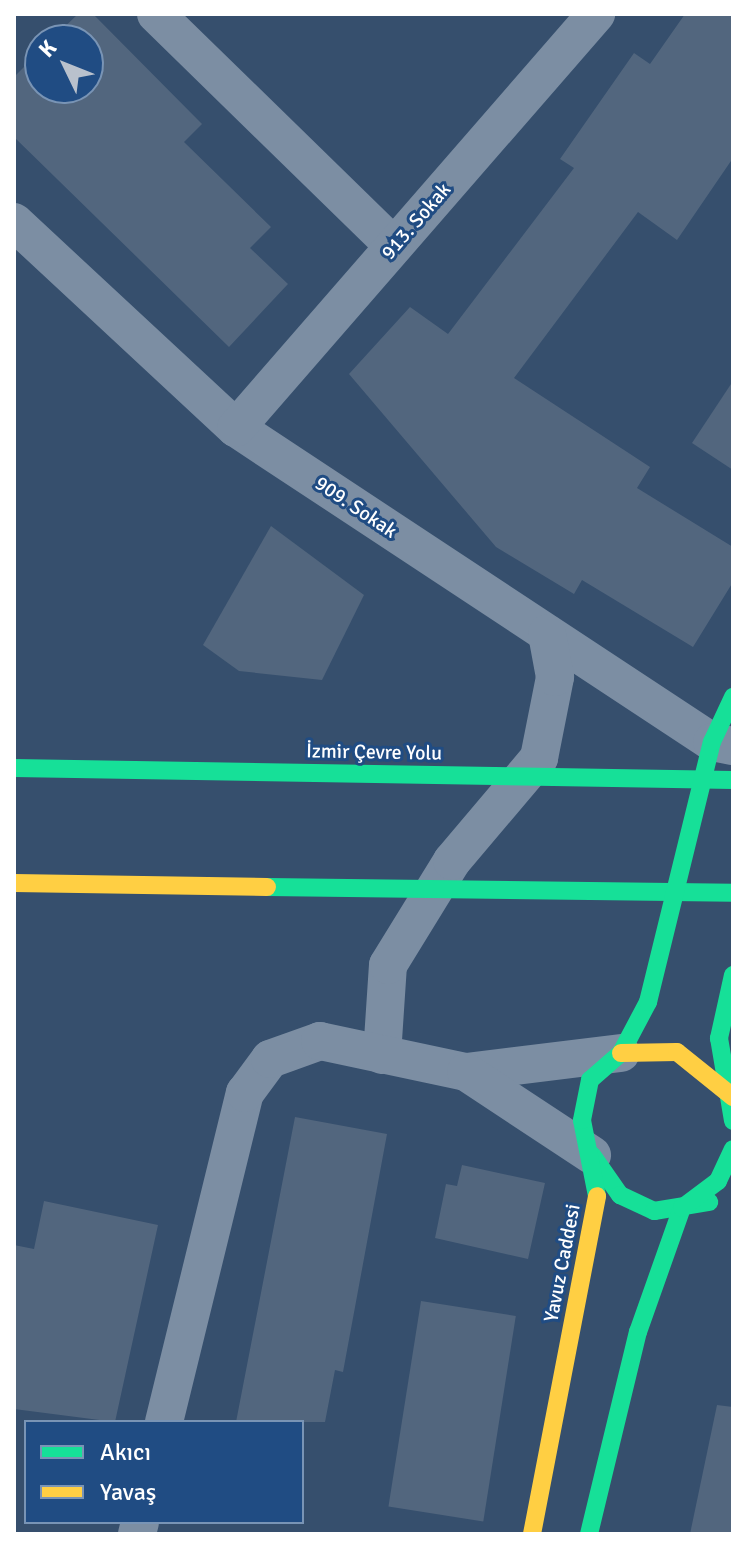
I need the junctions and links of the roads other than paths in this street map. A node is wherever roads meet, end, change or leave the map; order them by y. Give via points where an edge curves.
1 (156, 14) edge
2 (596, 14) edge
3 (14, 222) edge
4 (394, 246) junction
5 (236, 428) junction
6 (547, 634) junction
7 (733, 697) edge
8 (722, 744) edge
9 (14, 768) edge
10 (733, 780) edge
11 (14, 883) edge
12 (733, 893) edge
13 (733, 975) edge
14 (621, 1053) junction
15 (382, 1055) junction
16 (466, 1072) junction
17 (731, 1096) edge
18 (733, 1121) edge
19 (733, 1149) edge
20 (592, 1155) junction
21 (733, 1197) edge
22 (682, 1208) junction
23 (164, 1420) edge
24 (532, 1534) edge
25 (589, 1534) edge

1 - 4 street
2 - 4 street, 913. Sokak
3 - 5 street, 909. Sokak
4 - 5 street, 913. Sokak
5 - 6 street, 909. Sokak
6 - 8 street, 909. Sokak
6 - 15 street via 555,677 539,758 452,861 388,965
7 - 8 main road, Yavuz Caddesi
8 - 14 main road, Yavuz Caddesi via 648,1002
9 - 10 main road, İzmir Çevre Yolu
11 - 12 main road
13 - 17 main road via 719,1038
14 - 16 street
14 - 17 main road via 677,1052
14 - 20 main road, Yavuz Caddesi via 590,1080 582,1120
15 - 16 street
15 - 23 street via 320,1041 270,1059 245,1093
16 - 20 street
17 - 18 main road
19 - 22 main road via 718,1181
20 - 22 main road via 620,1195 654,1211
20 - 24 main road, Yavuz Caddesi via 598,1193
21 - 22 main road
22 - 25 main road via 638,1332

